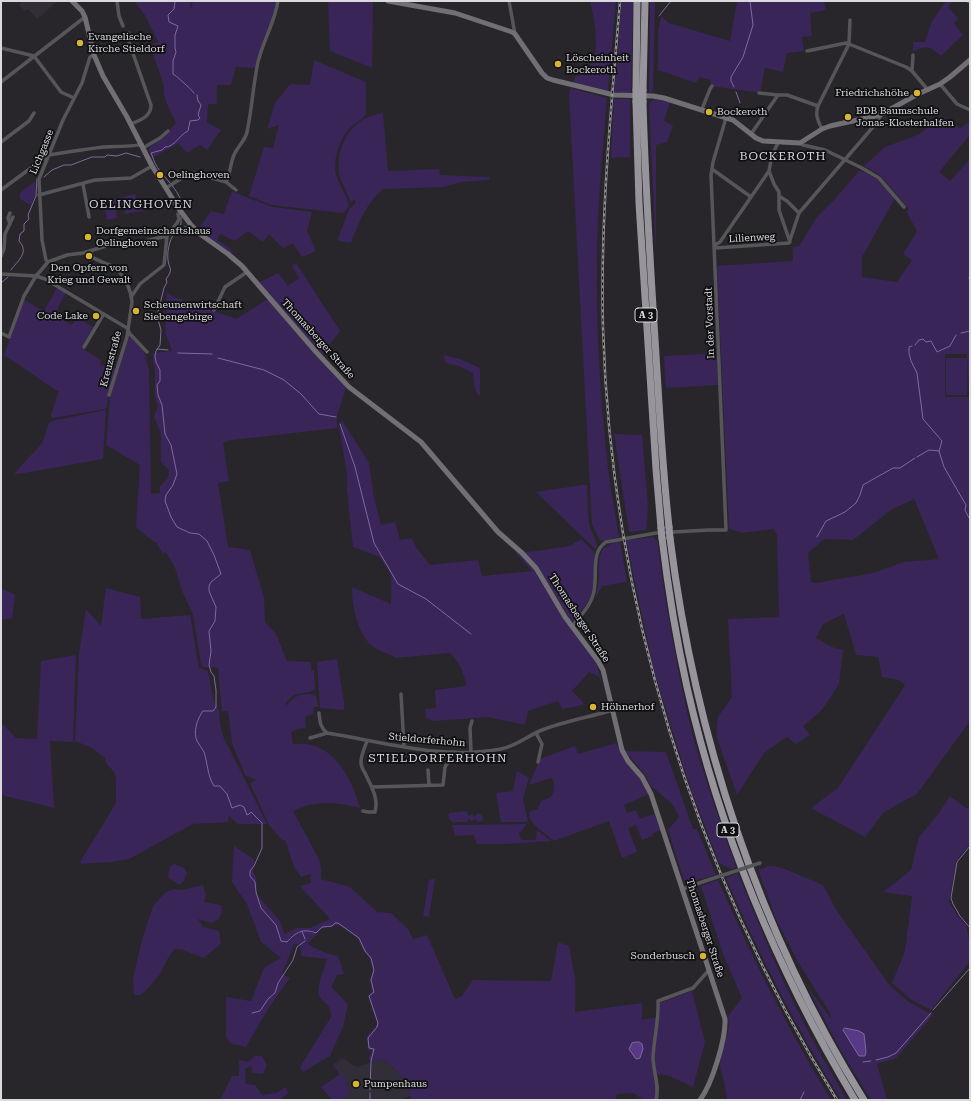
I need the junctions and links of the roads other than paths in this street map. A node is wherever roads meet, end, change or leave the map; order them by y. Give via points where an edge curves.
1 (73, 1) edge
2 (117, 1) edge
3 (278, 1) edge
4 (388, 1) edge
5 (509, 1) edge
6 (637, 1) edge
7 (645, 1) edge
8 (85, 17) junction
9 (850, 20) dead end
10 (123, 26) dead end
11 (129, 33) dead end
12 (516, 34) junction
13 (849, 44) junction
14 (1, 48) edge
15 (807, 51) dead end
16 (94, 54) junction
17 (913, 55) dead end
18 (34, 56) junction
19 (969, 61) edge
20 (912, 71) junction
21 (1, 82) edge
22 (940, 84) junction
23 (712, 86) dead end
24 (640, 90) junction
25 (928, 90) junction
26 (759, 93) dead end
27 (778, 95) junction
28 (74, 98) junction
29 (818, 106) junction
30 (702, 109) junction
31 (970, 110) edge
32 (34, 113) dead end
33 (880, 115) junction
34 (726, 118) junction
35 (131, 124) junction
36 (822, 129) junction
37 (168, 131) dead end
38 (751, 134) junction
39 (1, 142) edge
40 (778, 142) junction
41 (800, 143) junction
42 (142, 146) junction
43 (49, 155) junction
44 (47, 159) junction
45 (845, 159) junction
46 (152, 166) junction
47 (712, 169) junction
48 (769, 171) junction
49 (226, 182) junction
50 (83, 184) junction
51 (169, 186) junction
52 (1, 190) edge
53 (236, 190) dead end
54 (40, 195) junction
55 (780, 196) junction
56 (751, 197) junction
57 (904, 207) dead end
58 (179, 212) junction
59 (799, 213) junction
60 (12, 215) dead end
61 (89, 217) dead end
62 (191, 225) junction
63 (170, 235) junction
64 (790, 241) junction
65 (715, 247) junction
66 (91, 251) junction
67 (1, 256) edge
68 (48, 262) junction
69 (247, 272) junction
70 (1, 274) edge
71 (36, 276) junction
72 (131, 297) junction
73 (214, 310) dead end
74 (103, 315) junction
75 (127, 328) junction
76 (1, 333) edge
77 (84, 347) dead end
78 (147, 352) dead end
79 (109, 395) dead end
80 (665, 527) junction
81 (572, 626) junction
82 (402, 694) dead end
83 (613, 710) junction
84 (319, 713) dead end
85 (472, 721) dead end
86 (327, 733) junction
87 (536, 733) junction
88 (310, 738) dead end
89 (367, 741) junction
90 (404, 747) junction
91 (455, 752) junction
92 (471, 752) junction
93 (538, 762) dead end
94 (428, 770) dead end
95 (429, 785) junction
96 (372, 787) junction
97 (362, 811) dead end
98 (762, 862) dead end
99 (683, 889) junction
100 (709, 970) junction
101 (656, 1100) edge
102 (700, 1100) edge
103 (855, 1100) edge
104 (864, 1100) edge

1 - 8 main road
2 - 10 street
3 - 49 street via 258,62 247,132 234,155
4 - 12 main road via 455,13
5 - 12 street
6 - 24 highway, A 3
7 - 24 highway, A 3
8 - 16 main road, Thomasberger Straße
8 - 18 street
9 - 13 street
11 - 35 street via 129,42 151,109 148,115
12 - 30 main road via 547,78 614,95 653,96
13 - 15 street
13 - 20 street
13 - 29 street
14 - 18 street
16 - 28 street, Lichgasse via 90,57
16 - 35 main road, Thomasberger Straße via 103,76
17 - 20 street
18 - 21 street
18 - 28 street via 61,92
19 - 22 main road
20 - 25 street
22 - 25 main road
22 - 31 street via 957,104
23 - 30 street
24 - 80 highway, A 3, bridge via 640,211 656,469
25 - 33 main road
26 - 27 street
27 - 29 street via 787,95
27 - 38 street
28 - 43 street, Lichgasse
29 - 36 street via 817,118
30 - 34 main road
32 - 39 street via 29,121
33 - 36 main road
33 - 45 street via 879,120
34 - 38 main road via 740,124
34 - 47 street, In der Vorstadt
35 - 42 main road, Thomasberger Straße
36 - 41 main road
37 - 42 street via 160,138
38 - 40 main road via 763,141
40 - 41 main road
40 - 48 street
41 - 45 street
42 - 43 street via 121,145
42 - 46 main road, Thomasberger Straße
43 - 44 street, Lichgasse
44 - 52 street via 43,159
44 - 54 street, Lichgasse via 39,179
45 - 57 street via 879,178
45 - 59 street
46 - 50 street via 131,178 95,180
46 - 51 main road, Thomasberger Straße
47 - 56 street
47 - 65 street, In der Vorstadt
48 - 55 street
48 - 56 street
49 - 51 street via 195,173
49 - 53 street
50 - 54 street
50 - 61 street
51 - 58 main road, Thomasberger Straße
54 - 68 street, Lichgasse via 42,240
55 - 59 street
55 - 64 street via 779,210
56 - 65 street
58 - 62 main road, Thomasberger Straße
58 - 63 street via 177,223
59 - 64 street
60 - 67 street
62 - 63 street
62 - 69 main road, Thomasberger Straße
63 - 66 street
63 - 72 street via 166,262 140,284
64 - 65 street, Lilienweg via 789,244
65 - 81 street, In der Vorstadt via 726,530 656,533 601,545 597,553 594,594
66 - 68 street via 67,255
66 - 72 street, Kreuzstraße via 92,258 113,266 121,274
68 - 71 street
69 - 73 street via 225,287
69 - 81 main road, Thomasberger Straße via 316,353 349,387 422,442 498,532 536,568
70 - 71 street
71 - 74 street
71 - 76 street via 24,296 9,337
72 - 75 street, Kreuzstraße
74 - 75 street
74 - 77 street
75 - 78 street
75 - 79 street, Kreuzstraße via 125,344
80 - 103 highway, A 3, bridge via 662,538 672,611 687,687 727,827 759,912 786,972
80 - 104 highway, A 3, bridge via 670,538 695,686 734,825 790,962 823,1028
81 - 83 main road, Thomasberger Straße via 603,670
82 - 90 street
83 - 87 street, Stieldorferhohn
83 - 99 main road, Thomasberger Straße via 622,750 649,789
84 - 86 street via 320,724
85 - 92 street
86 - 88 street
86 - 89 street, Stieldorferhohn
87 - 92 street, Stieldorferhohn via 503,748
87 - 93 street via 542,744
89 - 90 street, Stieldorferhohn
89 - 96 street via 361,766
90 - 91 street, Stieldorferhohn
91 - 92 street, Stieldorferhohn
91 - 95 street via 445,767 443,785
94 - 95 street
95 - 96 street
96 - 97 street via 377,805 375,812
98 - 99 street, bridge
99 - 100 main road, Thomasberger Straße
100 - 101 street via 693,988 658,1001 653,1057 658,1092
100 - 102 main road, Thomasberger Straße via 726,1019 712,1076

